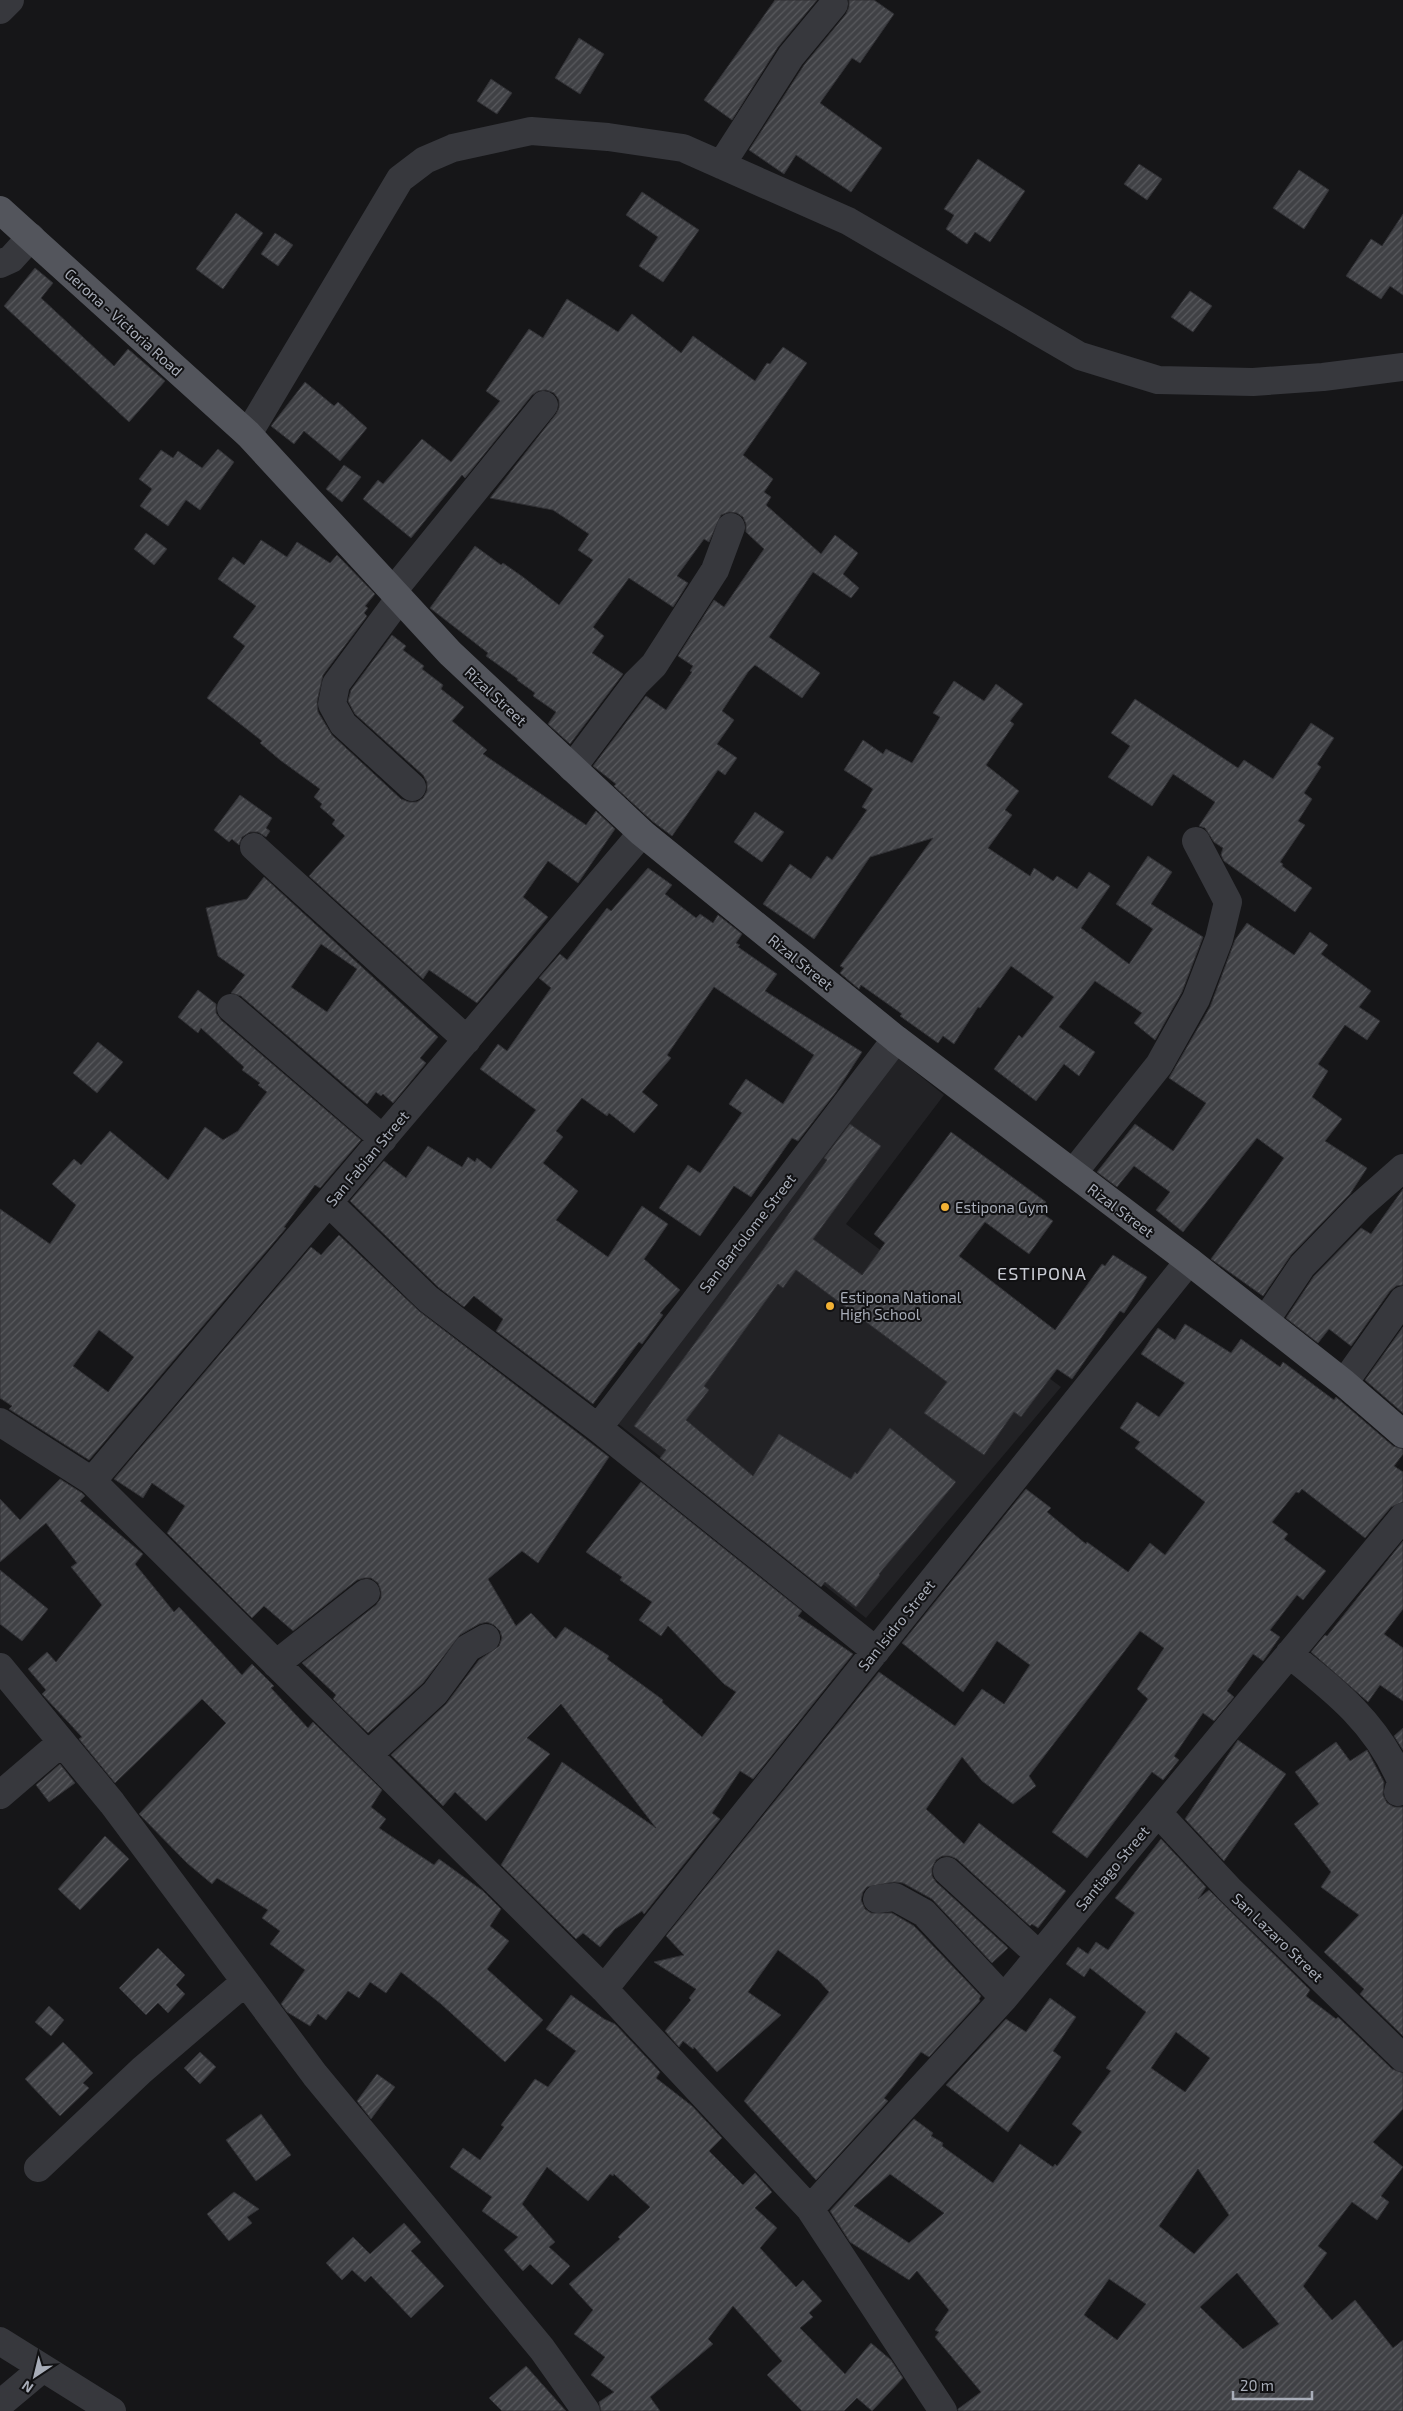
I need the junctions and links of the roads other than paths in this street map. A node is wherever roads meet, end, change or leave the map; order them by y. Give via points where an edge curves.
1 (10, 0) edge
2 (834, 4) dead end
3 (0, 10) edge
4 (721, 165) junction
5 (0, 210) edge
6 (31, 238) junction
7 (0, 264) edge
8 (1403, 367) edge
9 (544, 405) dead end
10 (248, 434) junction
11 (731, 527) dead end
12 (396, 595) junction
13 (572, 768) junction
14 (412, 787) dead end
15 (642, 833) junction
16 (1196, 841) dead end
17 (254, 847) dead end
18 (231, 1008) dead end
19 (896, 1039) junction
20 (467, 1040) junction
21 (383, 1139) junction
22 (1403, 1168) edge
23 (1073, 1173) junction
24 (329, 1203) junction
25 (1189, 1261) junction
26 (1403, 1300) edge
27 (1265, 1321) junction
28 (1344, 1383) junction
29 (0, 1422) edge
30 (598, 1428) junction
31 (1403, 1434) edge
32 (92, 1481) junction
33 (1403, 1518) edge
34 (366, 1593) dead end
35 (486, 1638) dead end
36 (876, 1651) junction
37 (1289, 1654) junction
38 (276, 1664) junction
39 (0, 1667) edge
40 (62, 1742) junction
41 (368, 1755) junction
42 (1398, 1792) dead end
43 (0, 1795) edge
44 (1158, 1812) junction
45 (947, 1871) dead end
46 (877, 1899) dead end
47 (1039, 1956) junction
48 (245, 1982) junction
49 (604, 1989) junction
50 (1004, 1998) junction
51 (1403, 2058) edge
52 (38, 2168) dead end
53 (810, 2209) junction
54 (0, 2340) edge
55 (43, 2368) junction
56 (0, 2404) edge
57 (112, 2411) edge
58 (586, 2411) edge
59 (943, 2411) edge

1 - 3 street
2 - 4 street via 791,56
4 - 8 street via 848,221 1080,356 1158,380 1252,382
4 - 10 street via 683,148 608,137 531,131 453,148 425,160 400,179
5 - 6 main road, Gerona - Victoria Road
6 - 7 street via 11,259
6 - 10 main road, Gerona - Victoria Road
9 - 12 street
10 - 12 main road, Rizal Street
11 - 13 street via 714,570 654,665 636,683
12 - 13 main road, Rizal Street via 450,653
12 - 14 street via 336,684 332,704 343,724
13 - 15 main road, Rizal Street
15 - 19 main road, Rizal Street
15 - 20 street, San Fabian Street
16 - 23 street via 1228,902 1219,939 1196,999 1159,1065
17 - 20 street
18 - 21 street
19 - 23 main road, Rizal Street
19 - 30 street, San Bartolome Street
20 - 21 street, San Fabian Street
21 - 24 street, San Fabian Street
22 - 27 street via 1360,1206 1302,1266
23 - 25 main road, Rizal Street
24 - 30 street via 428,1299
24 - 32 street, San Fabian Street
25 - 27 main road, Rizal Street
25 - 36 street, San Isidro Street
26 - 28 street
27 - 28 main road, Rizal Street
28 - 31 main road, Rizal Street
29 - 32 street
30 - 36 street
32 - 38 street
33 - 37 street, Santiago Street
34 - 38 street
35 - 41 street via 468,1648 435,1693
36 - 49 street, San Isidro Street
37 - 42 street via 1364,1718 1394,1764 1401,1781
37 - 44 street, Santiago Street
38 - 41 street
39 - 40 street
40 - 43 street
40 - 48 street via 112,1803
41 - 49 street
44 - 47 street, Santiago Street
44 - 51 street, San Lazaro Street via 1230,1890
45 - 47 street
46 - 50 street via 895,1898 924,1913
47 - 50 street, Santiago Street
48 - 52 street via 142,2070
48 - 58 street via 315,2075 542,2350
49 - 53 street
50 - 53 street, Santiago Street
53 - 59 street
54 - 55 street
55 - 56 street
55 - 57 street

